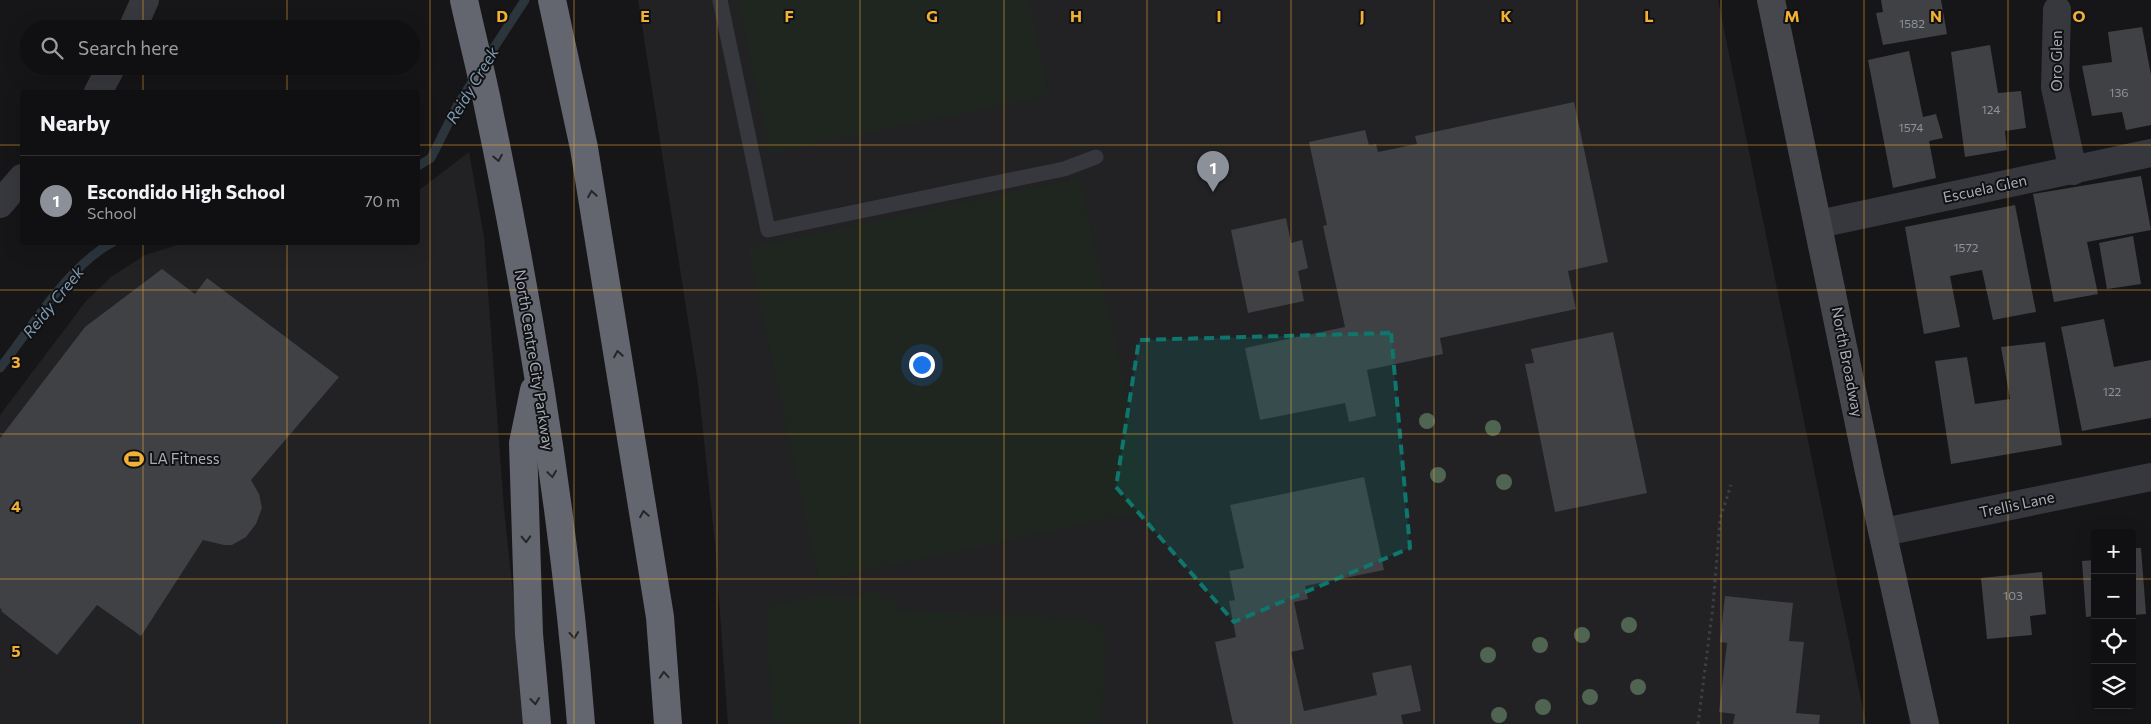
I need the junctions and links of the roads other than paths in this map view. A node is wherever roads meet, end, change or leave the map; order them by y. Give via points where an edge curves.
1 (145, 0) edge
2 (720, 0) edge
3 (1771, 0) edge
4 (465, 4) edge
5 (2058, 10) dead end
6 (556, 13) edge
7 (136, 20) edge
8 (107, 75) edge
9 (99, 90) edge
10 (2151, 153) edge
11 (1096, 158) dead end
12 (2073, 170) junction
13 (20, 180) edge
14 (0, 204) edge
15 (1819, 224) junction
16 (538, 369) junction
17 (2151, 477) edge
18 (1884, 532) junction
19 (537, 724) edge
20 (581, 724) edge
21 (668, 724) edge
22 (1925, 724) edge

1 - 7 street
2 - 11 lane via 768,230 1064,169
3 - 15 main road, North Broadway
4 -> 16 highway, North Centre City Parkway via 489,110
5 - 12 street, Oro Glen via 2055,87
21 -> 6 highway via 660,617 584,148
8 - 9 street
10 - 12 street, Escuela Glen
12 - 15 street, Escuela Glen
13 - 14 street
15 - 18 main road, North Broadway
16 -> 19 highway via 523,443 529,634
16 -> 20 highway, North Centre City Parkway via 574,629
17 - 18 street, Trellis Lane
18 - 22 main road, North Broadway

